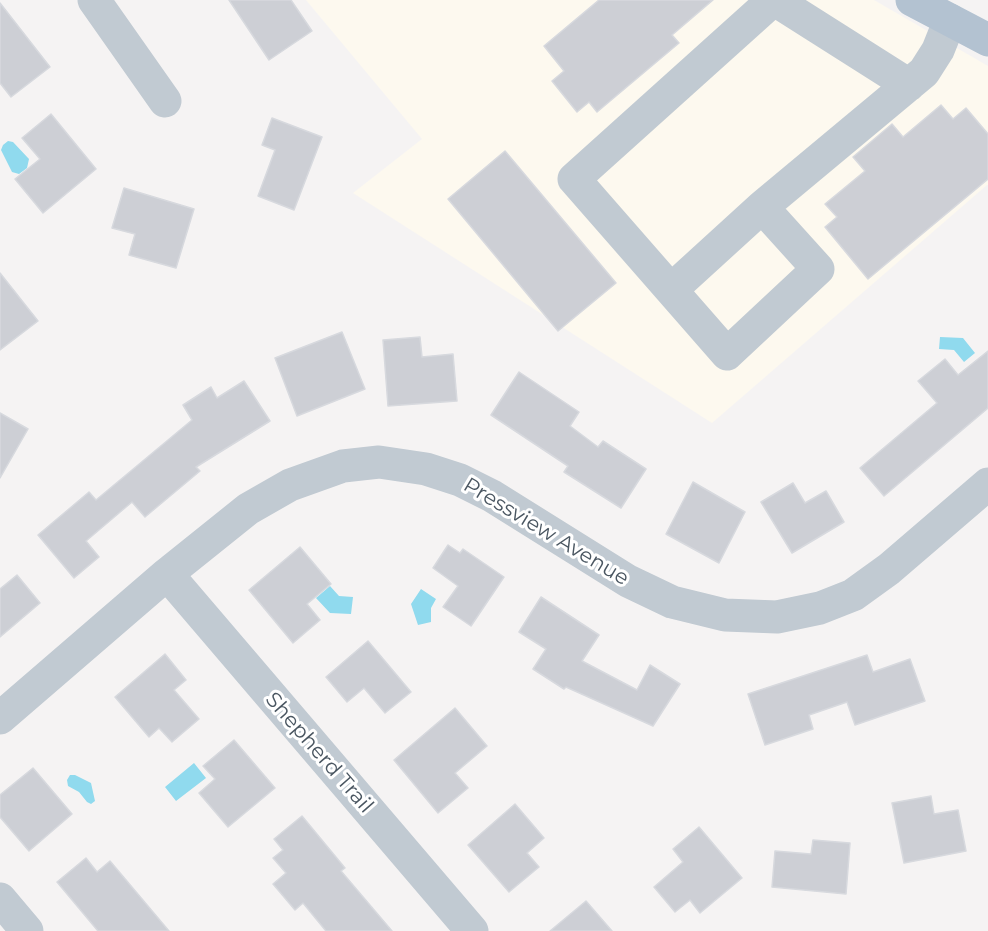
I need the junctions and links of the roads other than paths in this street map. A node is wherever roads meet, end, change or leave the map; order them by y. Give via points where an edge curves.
1 (94, 0) edge
2 (774, 0) edge
3 (912, 0) edge
4 (952, 22) junction
5 (988, 22) edge
6 (988, 40) edge
7 (909, 85) junction
8 (165, 101) dead end
9 (762, 207) junction
10 (670, 290) junction
11 (988, 484) edge
12 (167, 574) junction
13 (0, 718) edge
14 (0, 899) edge
15 (27, 931) edge
16 (472, 931) edge

1 - 8 street
2 - 7 street
2 - 10 street via 574,179
3 - 4 main road
4 - 5 main road
4 - 6 main road
4 - 7 street via 924,72
7 - 9 street
9 - 10 street
9 - 10 street via 818,269 727,354
11 - 12 street, Pressview Avenue via 853,595 820,608 777,617 725,615 672,602 628,581 460,480 426,469 379,462 343,466 290,484 248,509
12 - 13 street, Pressview Avenue
12 - 16 street, Shepherd Trail
14 - 15 street

